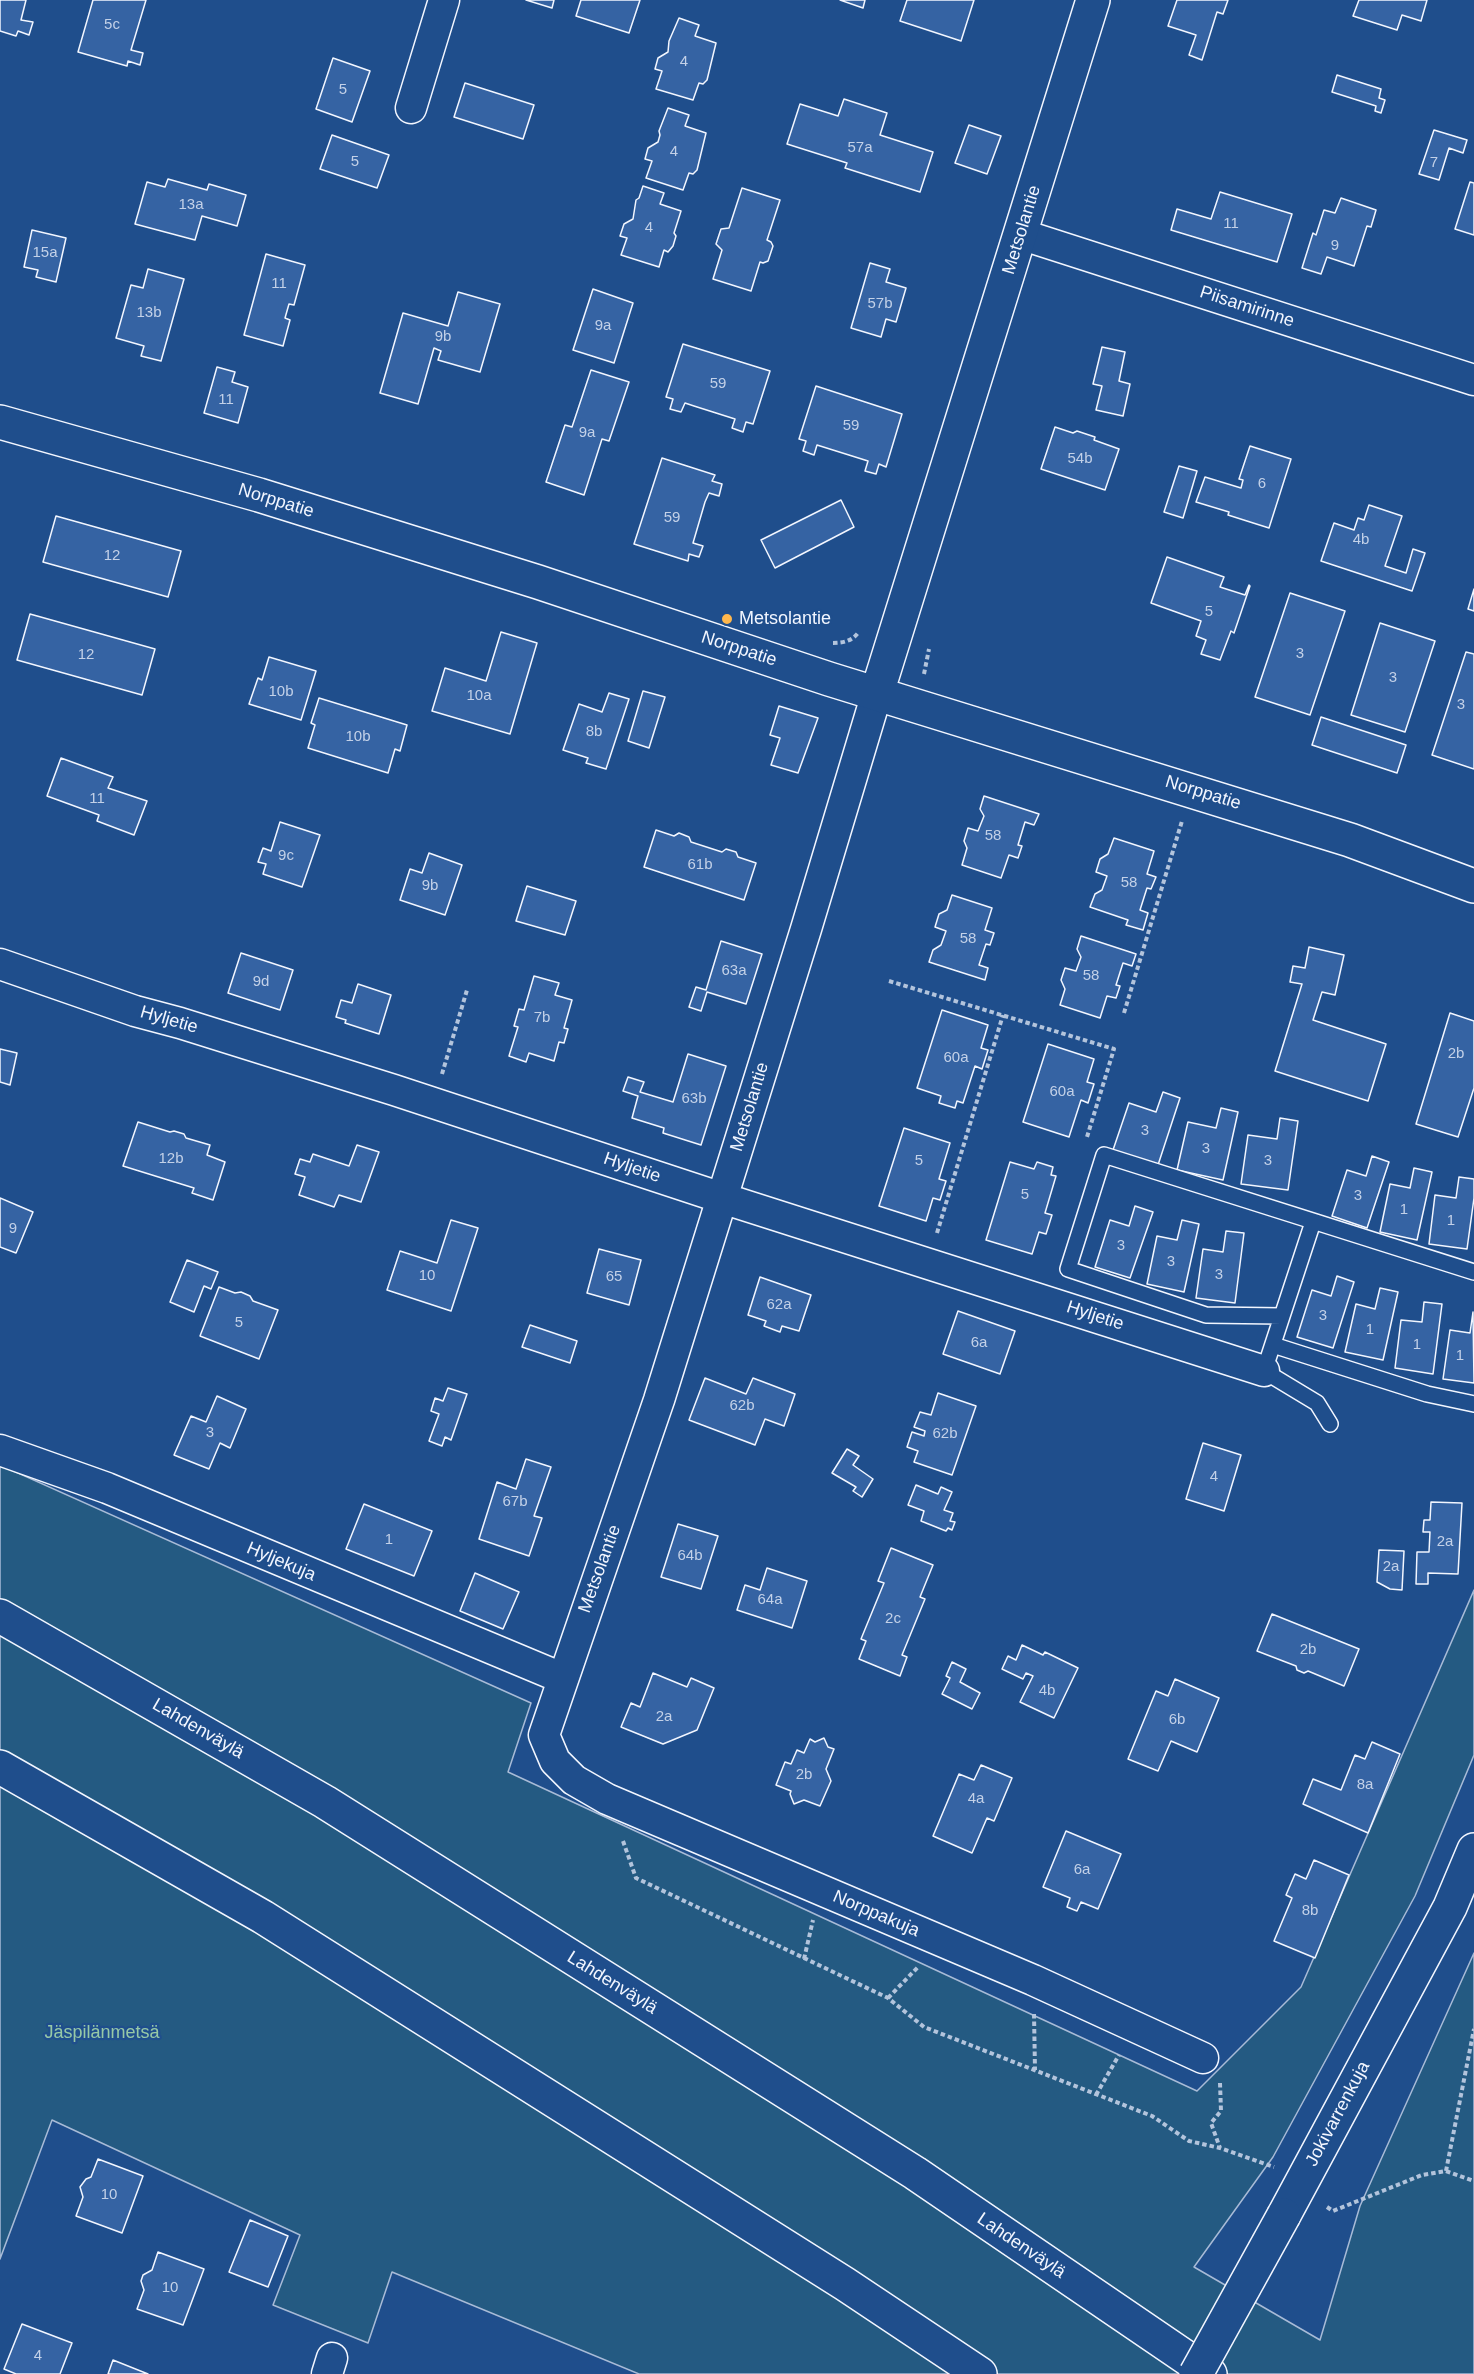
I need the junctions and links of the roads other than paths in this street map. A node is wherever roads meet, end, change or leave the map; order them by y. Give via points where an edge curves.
1 (444, 0) edge
2 (1093, 0) edge
3 (411, 108) dead end
4 (1020, 234) junction
5 (1474, 380) edge
6 (0, 422) edge
7 (877, 693) junction
8 (1474, 886) edge
9 (0, 964) edge
10 (722, 1198) junction
11 (1313, 1222) junction
12 (1474, 1272) edge
13 (1282, 1316) junction
14 (1268, 1358) junction
15 (1474, 1404) edge
16 (1330, 1424) dead end
17 (0, 1450) edge
18 (0, 1616) edge
19 (562, 1678) junction
20 (555, 1761) joint
21 (0, 1767) edge
22 (1474, 1850) edge
23 (1203, 2058) road end
24 (980, 2374) edge
25 (1196, 2374) edge
26 (1210, 2374) edge

1 - 3 street
2 - 4 main road, Metsolantie
4 - 5 street, Piisamirinne
4 - 7 main road, Metsolantie
6 - 7 main road, Norppatie via 259,495
7 - 8 main road, Norppatie via 1350,840
7 - 10 street, Metsolantie
9 - 10 street, Hyljetie via 135,1011
10 - 14 street, Hyljetie via 928,1262
10 - 19 street, Metsolantie via 638,1464
11 - 12 lane
11 - 13 lane
11 - 13 lane via 1104,1155 1068,1269 1206,1315
13 - 14 lane
14 - 15 lane
14 - 16 lane via 1317,1402
17 - 19 street, Hyljekuja via 107,1488
18 - 26 main road, Lahdenväylä via 365,1827 915,2173
19 - 20 street, Metsolantie via 543,1735
20 - 23 street, Norppakuja via 574,1780 607,1798 1033,1980
21 - 24 main road via 263,1917
22 - 25 main road, Jokivarrenkuja, bridge via 1450,1907

